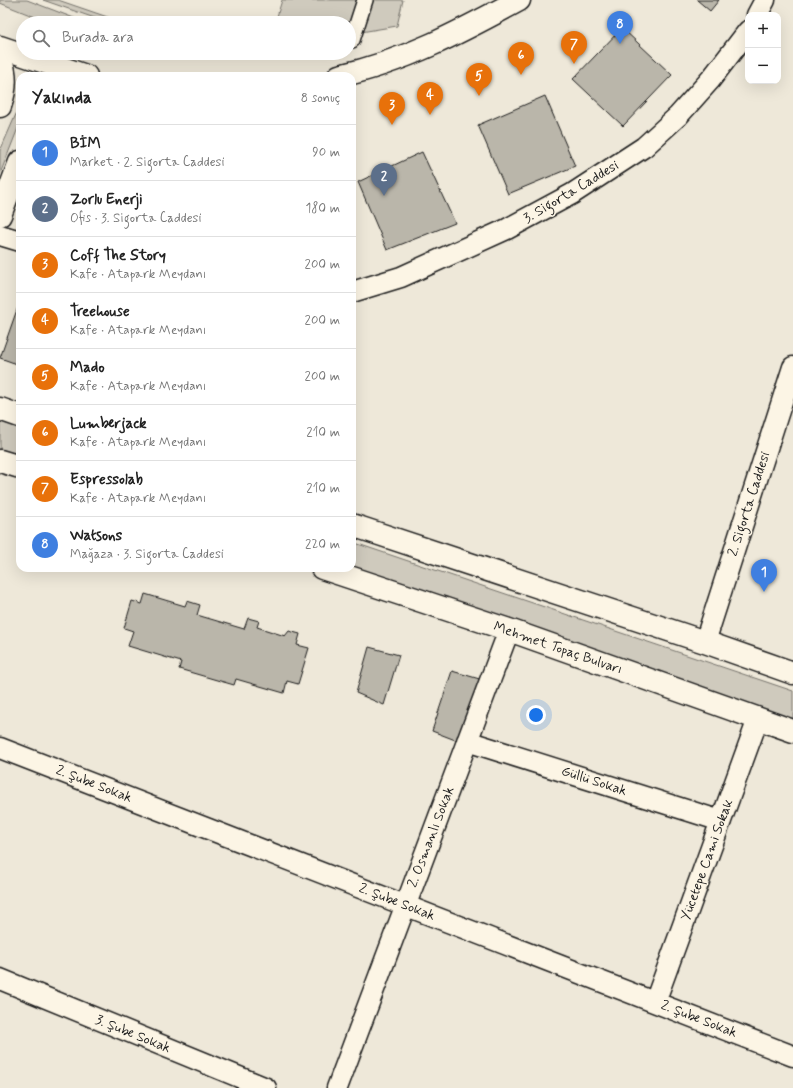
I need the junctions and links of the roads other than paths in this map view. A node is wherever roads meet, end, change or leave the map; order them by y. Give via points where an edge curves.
1 (365, 0) edge
2 (519, 0) edge
3 (765, 0) edge
4 (759, 12) edge
5 (356, 28) edge
6 (745, 35) edge
7 (0, 47) edge
8 (16, 53) edge
9 (0, 58) edge
10 (38, 60) edge
11 (72, 72) edge
12 (353, 72) edge
13 (0, 106) edge
14 (16, 173) edge
15 (0, 215) edge
16 (0, 235) edge
17 (16, 240) edge
18 (356, 291) edge
19 (793, 367) edge
20 (0, 409) edge
21 (16, 415) edge
22 (0, 461) edge
23 (16, 467) edge
24 (356, 526) edge
25 (334, 572) edge
26 (509, 630) junction
27 (706, 642) junction
28 (793, 673) edge
29 (758, 719) junction
30 (793, 731) edge
31 (467, 741) junction
32 (0, 748) edge
33 (721, 821) junction
34 (406, 905) junction
35 (0, 979) edge
36 (655, 1002) junction
37 (793, 1056) edge
38 (266, 1088) edge
39 (337, 1088) edge

1 - 5 street
2 - 12 main road via 431,46
3 - 4 street
6 - 18 street, 3. Sigorta Caddesi via 711,80 678,116 644,147 605,173 572,194 500,232 401,277
7 - 8 main road
9 - 13 main road via 4,67 6,91
10 - 11 main road
14 - 15 main road
16 - 17 street
19 - 27 street, 2. Sigorta Caddesi
20 - 21 main road
22 - 23 main road
24 - 27 main road
25 - 26 main road, Mehmet Topaç Bulvarı
26 - 29 main road, Mehmet Topaç Bulvarı
26 - 31 street, 2. Osmanlı Sokak
27 - 28 main road
29 - 30 main road, Mehmet Topaç Bulvarı
29 - 33 street, Yücetepe Cami Sokak
31 - 33 street, Güllü Sokak
31 - 34 street, 2. Osmanlı Sokak
32 - 34 street, 2. Şube Sokak
33 - 36 street, Yücetepe Cami Sokak
34 - 36 street, 2. Şube Sokak
34 - 39 street, 2. Osmanlı Sokak
35 - 38 street, 3. Şube Sokak
36 - 37 street, 2. Şube Sokak

